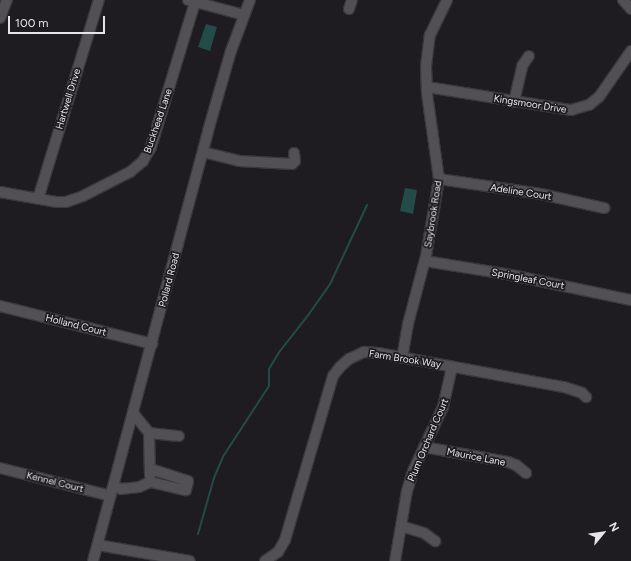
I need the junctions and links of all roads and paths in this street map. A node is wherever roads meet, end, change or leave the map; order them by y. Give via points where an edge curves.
1 (7, 0) edge
2 (99, 0) edge
3 (250, 0) edge
4 (623, 0) edge
5 (192, 1) edge
6 (444, 1) edge
7 (631, 9) edge
8 (244, 15) junction
9 (0, 18) edge
10 (631, 51) edge
11 (529, 56) dead end
12 (427, 87) junction
13 (514, 102) junction
14 (203, 152) junction
15 (294, 153) dead end
16 (439, 179) junction
17 (0, 192) edge
18 (38, 199) junction
19 (604, 208) dead end
20 (425, 261) junction
21 (631, 300) edge
22 (0, 306) edge
23 (152, 344) junction
24 (402, 358) junction
25 (452, 367) junction
26 (586, 397) dead end
27 (133, 413) junction
28 (149, 433) junction
29 (180, 436) dead end
30 (424, 447) junction
31 (0, 468) edge
32 (150, 469) junction
33 (526, 473) dead end
34 (150, 482) junction
35 (112, 491) junction
36 (402, 526) junction
37 (435, 541) dead end
38 (98, 545) junction
39 (94, 561) edge
40 (190, 561) edge
41 (265, 561) edge
42 (395, 561) edge

1 - 9 street
2 - 18 street, Hartwell Drive
3 - 8 street, Pollard Road
4 - 7 street
5 - 8 street
5 - 18 street, Buckhead Lane via 151,147 143,161 130,172 74,200 57,202
6 - 12 street, Saybrook Road via 427,48
8 - 14 street, Pollard Road via 231,51
10 - 13 street, Kingsmoor Drive via 605,89 589,105 571,110
11 - 13 street via 522,66
12 - 13 street, Kingsmoor Drive
12 - 16 street, Saybrook Road
14 - 15 street via 239,161 292,164 295,161
14 - 23 street, Pollard Road
16 - 19 street, Adeline Court via 541,194
16 - 20 street, Saybrook Road
17 - 18 street, Buckhead Lane
20 - 21 street, Springleaf Court via 518,276
20 - 24 street, Saybrook Road
22 - 23 street, Holland Court
23 - 27 street, Pollard Road
24 - 25 street, Farm Brook Way
24 - 41 street, Farm Brook Way via 364,352 349,359 333,376 285,540 278,552
25 - 26 street, Farm Brook Way via 564,387 582,392
25 - 30 street, Plum Orchard Court via 443,407
27 - 28 street
27 - 35 street, Pollard Road
28 - 29 street
28 - 32 street
30 - 33 street, Maurice Lane via 508,462
30 - 36 street, Plum Orchard Court via 409,483
31 - 35 street, Kennel Court
32 - 34 street
32 - 34 street via 188,480 186,490
34 - 35 street, Kennel Court via 139,487
35 - 38 street, Pollard Road
36 - 37 street via 424,533
36 - 42 street, Plum Orchard Court
38 - 39 street, Pollard Road
38 - 40 street

